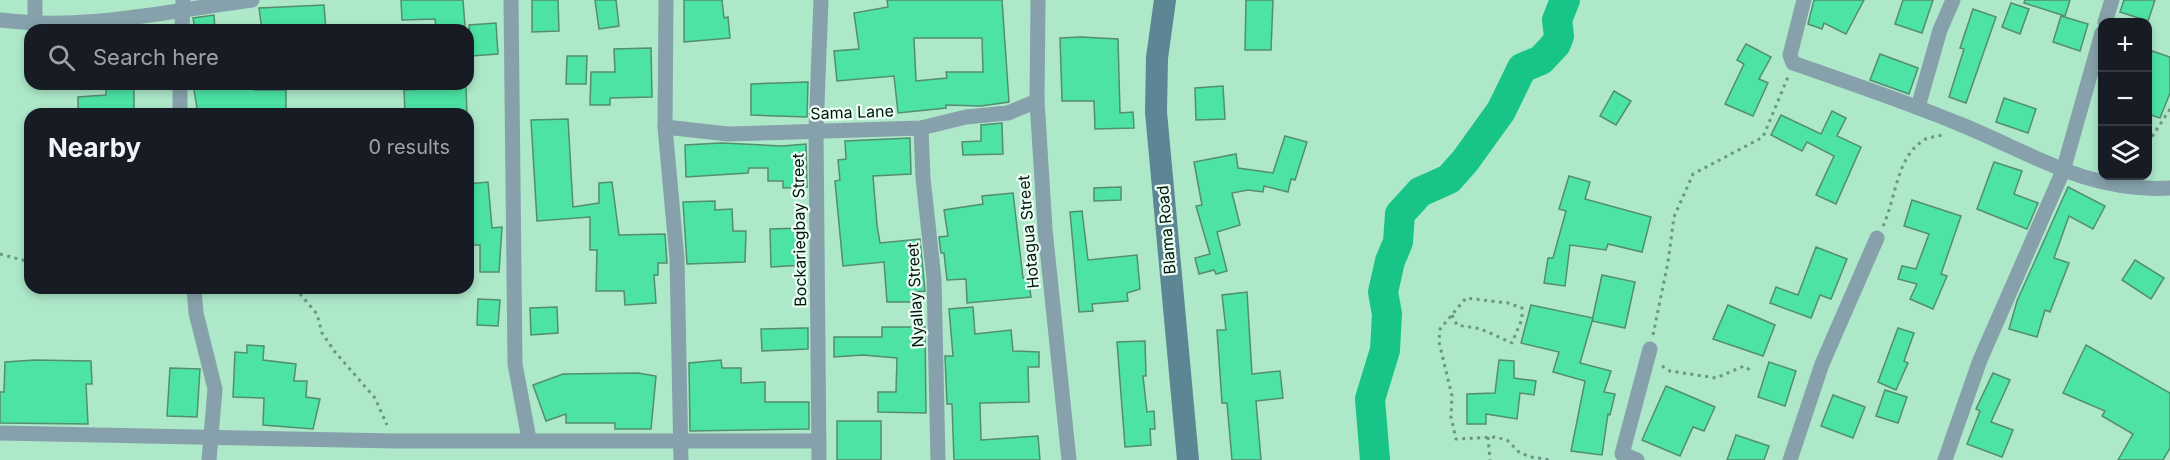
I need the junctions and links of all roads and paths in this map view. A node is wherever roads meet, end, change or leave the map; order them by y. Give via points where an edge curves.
1 (35, 0) edge
2 (252, 0) edge
3 (512, 0) edge
4 (666, 0) edge
5 (821, 0) edge
6 (1038, 0) edge
7 (1165, 0) edge
8 (1804, 0) edge
9 (1953, 0) edge
10 (2112, 0) edge
11 (183, 4) edge
12 (2106, 18) edge
13 (0, 20) edge
14 (35, 24) junction
15 (182, 24) edge
16 (2098, 50) edge
17 (1793, 63) junction
18 (180, 90) edge
19 (1036, 101) junction
20 (1918, 107) junction
21 (180, 108) edge
22 (2170, 109) edge
23 (1965, 126) junction
24 (665, 127) junction
25 (921, 128) junction
26 (816, 131) junction
27 (2152, 136) edge
28 (2063, 171) junction
29 (2170, 188) edge
30 (1877, 238) joint
31 (0, 254) edge
32 (24, 260) edge
33 (194, 294) edge
34 (300, 294) edge
35 (1452, 315) junction
36 (1649, 353) junction
37 (1754, 372) dead end
38 (0, 433) edge
39 (209, 435) junction
40 (1488, 437) junction
41 (529, 439) junction
42 (682, 440) junction
43 (395, 441) junction
44 (819, 441) junction
45 (209, 460) edge
46 (681, 460) edge
47 (819, 460) edge
48 (938, 460) edge
49 (1069, 460) edge
50 (1188, 460) edge
51 (1490, 460) edge
52 (1552, 460) edge
53 (1637, 460) edge
54 (1790, 460) edge
55 (1945, 460) edge

1 - 14 street
2 - 11 street
3 - 41 street via 515,364
4 - 24 street
5 - 26 street, Bockariegbay Street
6 - 19 street, Hotagua Street
7 - 50 street, Blama Road via 1156,58 1156,112
8 - 17 street via 1790,55
9 - 20 street via 1940,30
10 - 12 street
11 - 14 street via 123,20
11 - 15 street
13 - 14 street
16 - 28 street
17 - 20 street
17 - 36 path via 1763,136 1693,174 1674,217
18 - 21 street
19 - 25 street, Sama Lane via 1008,113 966,117
19 - 49 street, Hotagua Street
20 - 23 street
22 - 27 path
23 - 28 street
23 - 30 path via 1925,138 1915,148 1898,177 1891,208
24 - 26 street, Sama Lane via 728,134
24 - 42 street via 677,259
25 - 26 street, Sama Lane
25 - 48 street, Nyallay Street via 934,279
26 - 44 street, Bockariegbay Street
28 - 29 street via 2141,190
28 - 55 street via 1980,360
30 - 54 street via 1822,364
31 - 32 path
33 - 39 street via 214,389
34 - 43 path via 317,314 322,333 335,352 375,398
35 - 35 path via 1466,298 1522,308 1522,319 1512,343 1481,328 1457,325
35 - 40 path via 1440,329 1439,342 1452,396 1452,431 1461,440
36 - 37 path via 1670,371 1702,377 1716,378 1744,366
36 - 53 street via 1622,454
38 - 39 street via 150,438
39 - 43 street
39 - 45 street
40 - 51 path
40 - 52 path via 1507,440 1530,457
41 - 42 street
41 - 43 street
42 - 44 street
42 - 46 street
44 - 47 street, Bockariegbay Street

